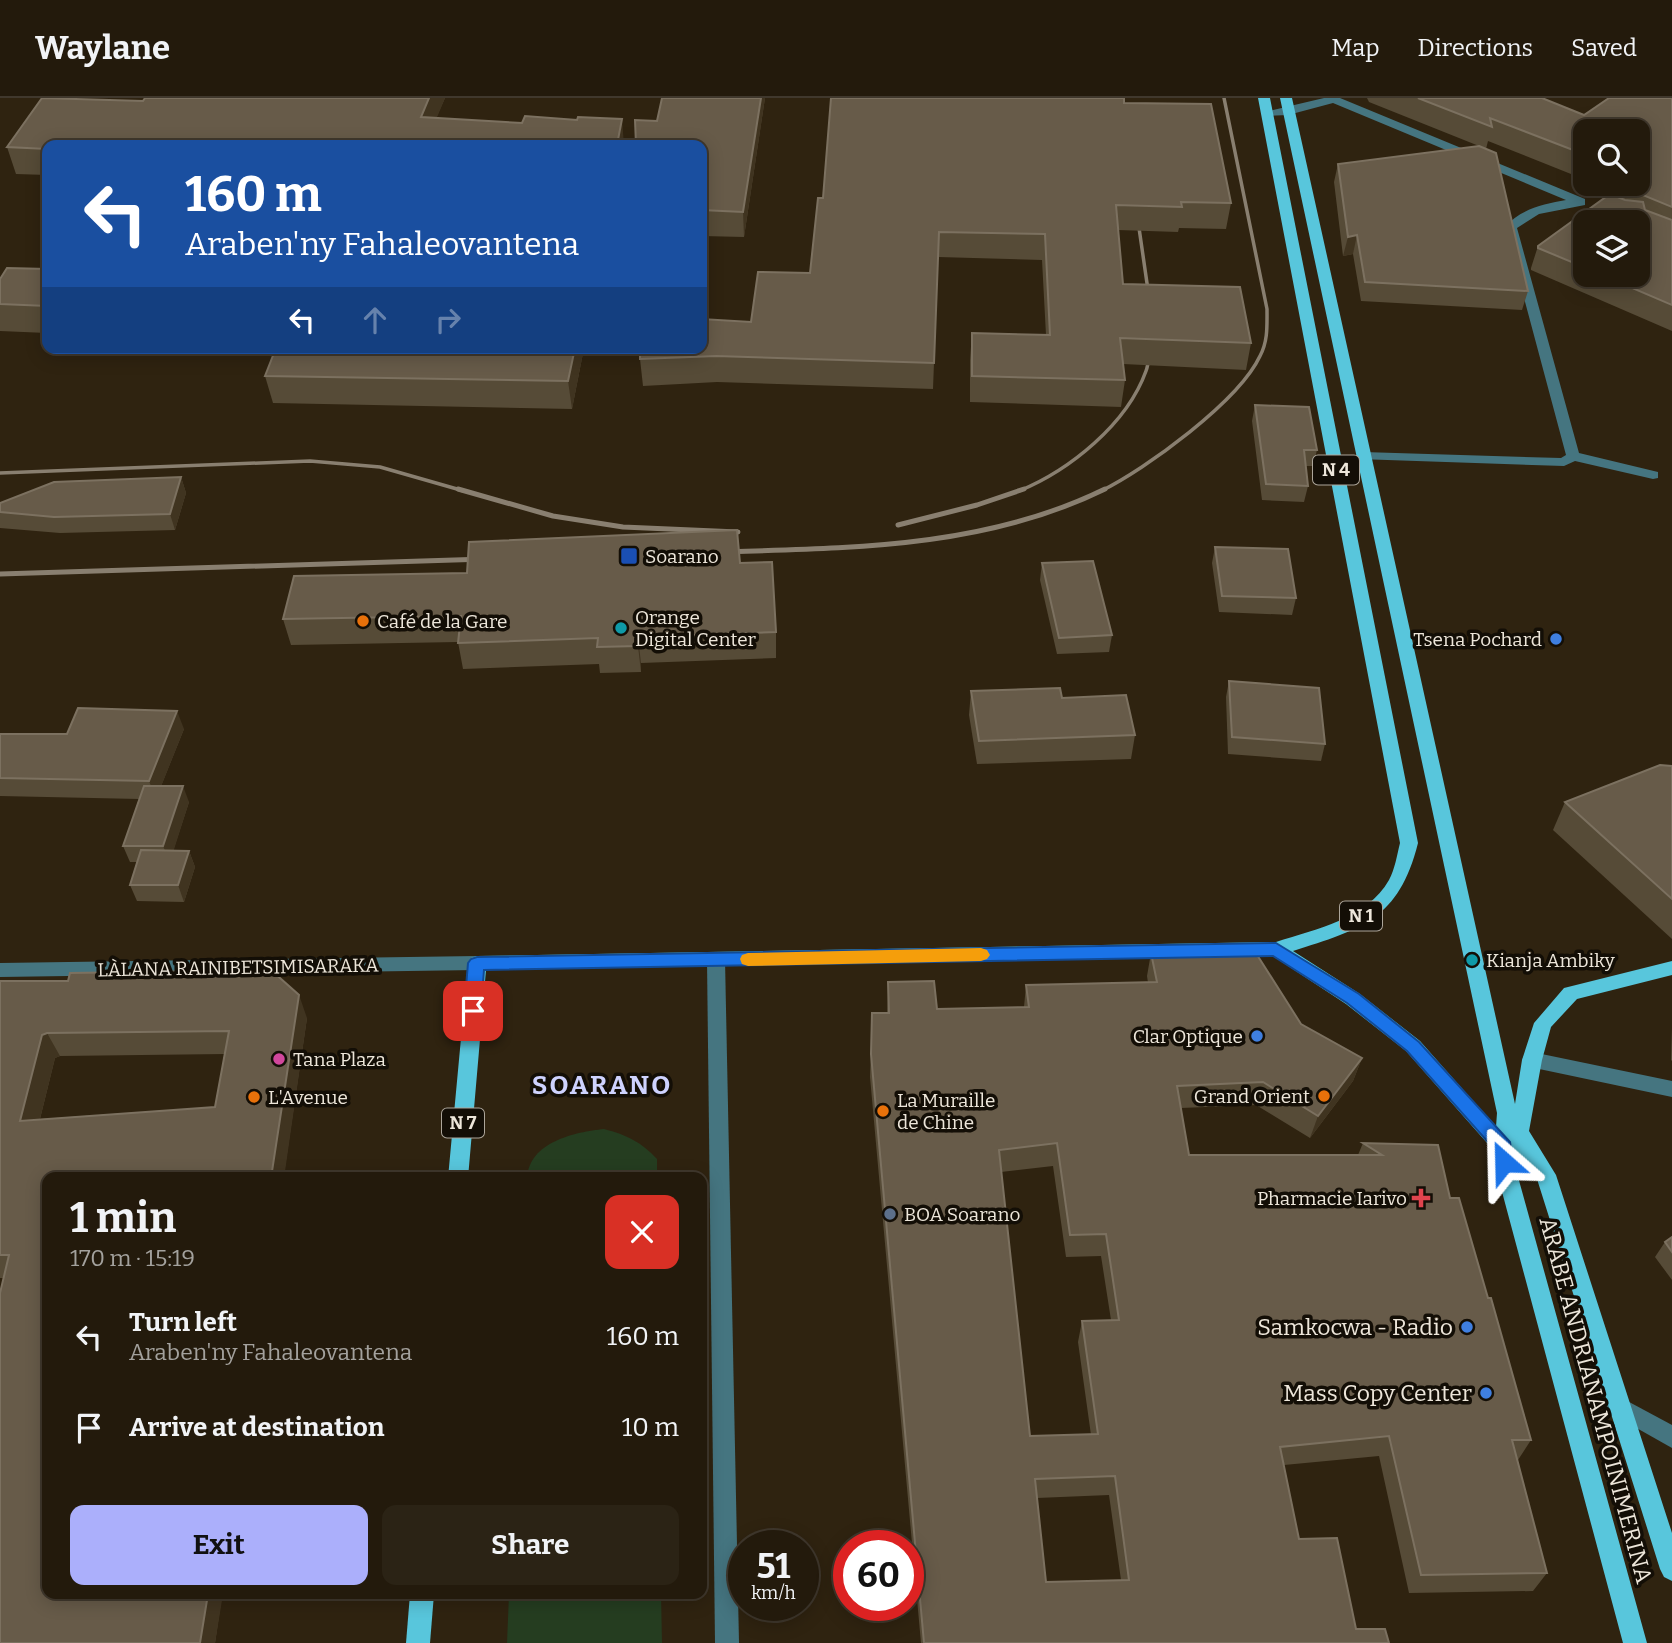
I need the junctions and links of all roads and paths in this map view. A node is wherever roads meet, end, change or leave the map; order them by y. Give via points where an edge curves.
1 (1332, 99) edge
2 (1265, 105) edge
3 (1287, 105) edge
4 (1363, 456) junction
5 (1573, 456) junction
6 (1653, 475) dead end
7 (1409, 843) joint
8 (1276, 949) junction
9 (716, 960) junction
10 (477, 963) junction
11 (1666, 969) edge
12 (0, 970) edge
13 (1532, 1060) junction
14 (1672, 1089) edge
15 (1514, 1121) junction
16 (1503, 1148) junction
17 (459, 1172) edge
18 (1546, 1175) junction
19 (1618, 1406) junction
20 (1672, 1437) edge
21 (1672, 1569) edge
22 (422, 1599) edge
23 (418, 1643) edge
24 (727, 1643) edge
25 (1636, 1643) edge

1 - 3 street
1 - 5 street via 1586,204 1546,208 1519,218 1511,227
2 - 3 street
2 - 7 main road, N 4
3 - 4 main road, N 4
4 - 5 street via 1564,462
4 - 15 main road, N 4
5 - 6 street
7 - 8 main road, N 1 via 1397,881 1376,907 1348,925
8 - 9 main road, N 1
8 - 16 main road via 1353,999 1413,1046
9 - 10 main road, N 1
9 - 24 street
10 - 12 street, LÀLANA RAINIBETSIMISARAKA
10 - 17 main road, N 7
11 - 13 main road via 1571,993 1543,1023
13 - 14 street
13 - 15 main road
15 - 16 main road, ARABE ANDRIANAMPOINIMERINA
15 - 18 main road, ARABE ANDRIANAMPOINIMERINA
16 - 18 main road
16 - 25 main road, ARABE ANDRIANAMPOINIMERINA
18 - 19 main road, ARABE ANDRIANAMPOINIMERINA
19 - 20 street
19 - 21 main road, ARABE ANDRIANAMPOINIMERINA
22 - 23 main road

